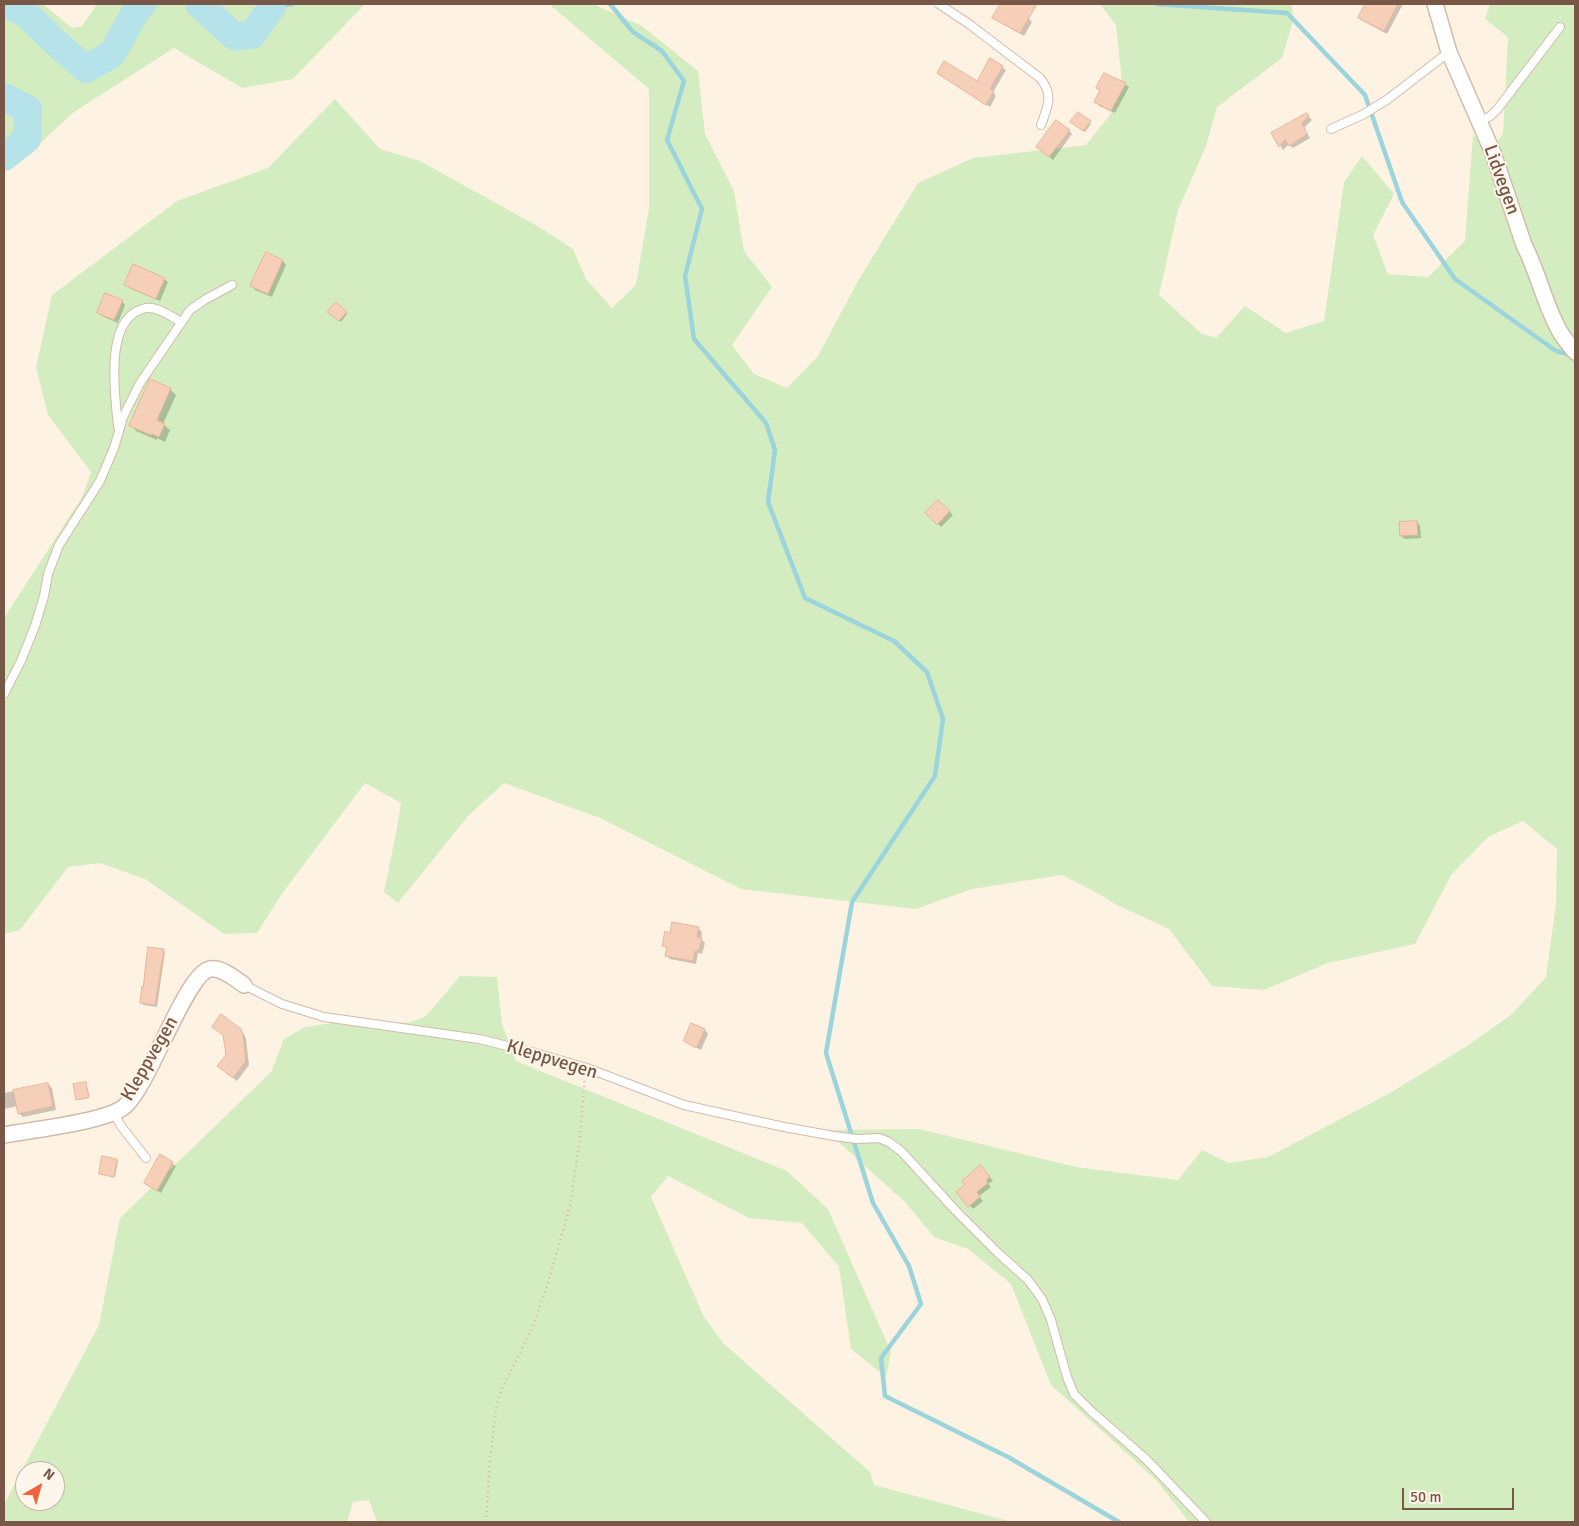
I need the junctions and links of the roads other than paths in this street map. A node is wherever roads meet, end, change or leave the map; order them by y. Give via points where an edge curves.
1 (939, 4) edge
2 (1435, 4) edge
3 (1560, 27) dead end
4 (1449, 52) junction
5 (1478, 120) junction
6 (1041, 125) dead end
7 (1330, 129) dead end
8 (232, 285) dead end
9 (181, 322) junction
10 (1575, 352) edge
11 (118, 430) junction
12 (4, 694) edge
13 (244, 985) joint
14 (114, 1113) junction
15 (4, 1135) edge
16 (146, 1158) dead end
17 (1206, 1522) edge

1 - 6 lane via 1046,85 1049,105
2 - 4 street, Lidvegen
3 - 5 lane via 1496,112
4 - 5 street, Lidvegen
4 - 7 lane via 1388,99
5 - 10 street, Lidvegen via 1493,152 1547,302 1559,330
8 - 9 lane via 196,304
9 - 11 lane via 140,383
9 - 11 lane via 153,308 146,308 132,314 123,324 118,336 115,375
11 - 12 lane via 100,481 57,551 35,626 22,661
13 - 14 street, Kleppvegen via 217,969 201,974 134,1096
13 - 17 lane, Kleppvegen via 282,1004 324,1017 479,1039 587,1068 684,1105 834,1136 879,1138 889,1142 1028,1280 1042,1299 1074,1394 1147,1460
14 - 15 street, Kleppvegen
14 - 16 lane

